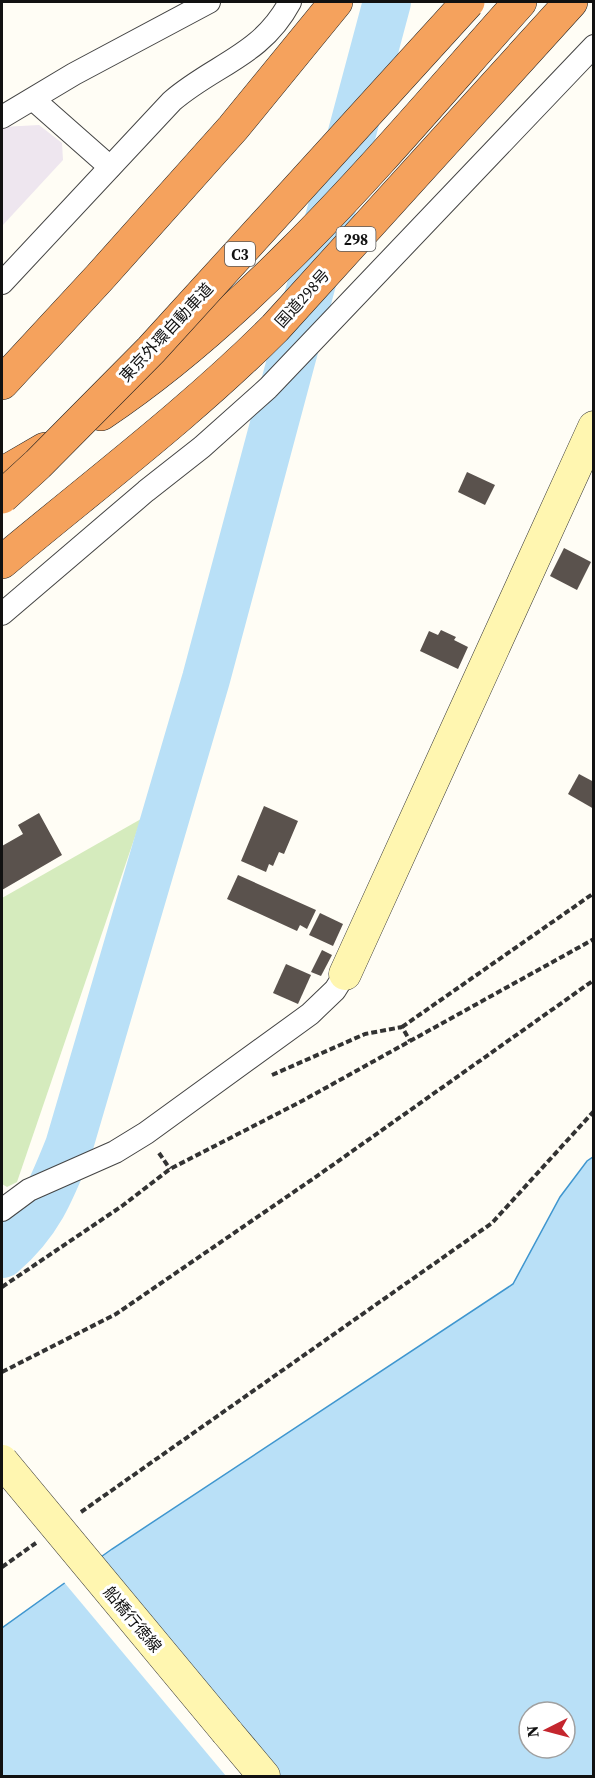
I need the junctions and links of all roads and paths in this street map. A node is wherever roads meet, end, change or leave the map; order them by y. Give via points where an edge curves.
1 (209, 2) edge
2 (290, 2) edge
3 (336, 2) edge
4 (468, 2) edge
5 (519, 2) edge
6 (572, 2) edge
7 (594, 45) edge
8 (34, 100) junction
9 (2, 117) edge
10 (110, 167) junction
11 (2, 283) edge
12 (2, 383) edge
13 (594, 427) edge
14 (2, 474) edge
15 (2, 496) edge
16 (2, 562) edge
17 (2, 614) edge
18 (594, 893) edge
19 (594, 939) edge
20 (345, 974) joint
21 (594, 980) edge
22 (402, 1027) junction
23 (410, 1041) junction
24 (266, 1078) dead end
25 (594, 1111) edge
26 (2, 1210) edge
27 (2, 1287) edge
28 (2, 1372) edge
29 (2, 1461) edge
30 (80, 1512) dead end
31 (41, 1540) dead end
32 (2, 1567) edge
33 (264, 1776) edge

1 - 8 street via 74,74
2 - 10 street via 284,14 250,49 186,89
3 - 12 highway via 233,128
4 - 15 highway, 東京外環自動車道 / C3, bridge via 151,350
5 - 14 highway, 298 via 377,162 286,257 198,340 107,410
6 - 16 highway, 国道298号 / 298 via 238,366
7 - 17 street via 268,388
8 - 9 street
8 - 10 street
10 - 11 street
13 - 20 street
18 - 22 path
19 - 23 path
20 - 26 street via 335,990 310,1014 146,1133 115,1152 29,1190
21 - 28 path via 116,1314
22 - 23 path
22 - 24 path via 365,1034
23 - 27 path via 170,1169
25 - 30 path via 492,1223
29 - 33 street, 船橋行徳線, bridge
31 - 32 path

